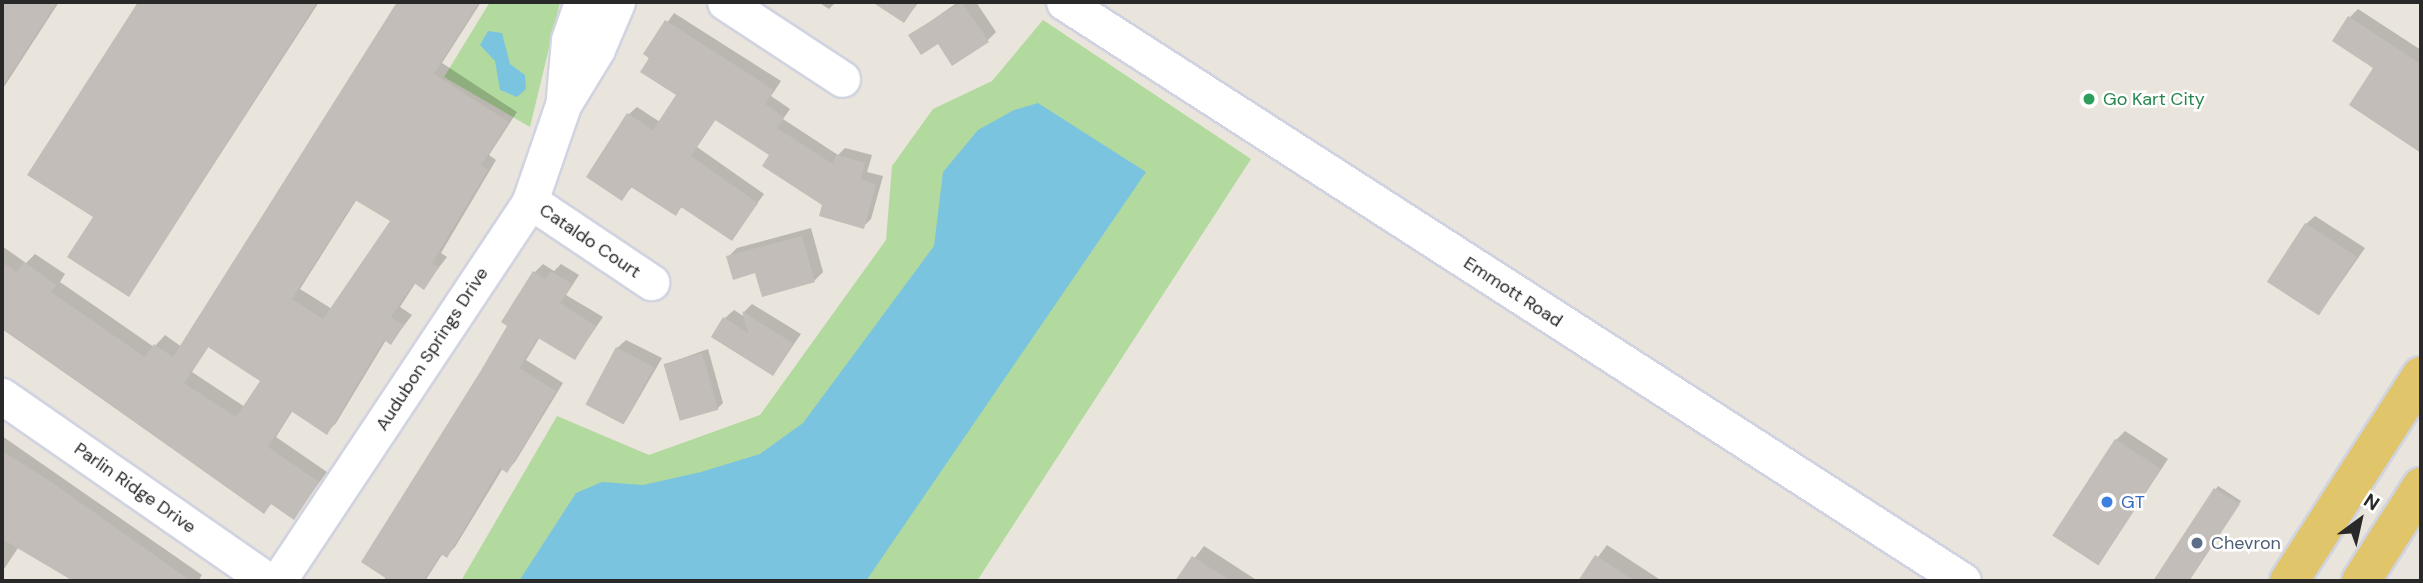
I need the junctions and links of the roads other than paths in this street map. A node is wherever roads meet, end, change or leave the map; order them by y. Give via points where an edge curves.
1 (582, 2) edge
2 (617, 2) edge
3 (725, 2) edge
4 (1064, 2) edge
5 (842, 79) dead end
6 (563, 105) junction
7 (530, 201) junction
8 (651, 282) dead end
9 (2421, 376) edge
10 (2, 396) edge
11 (2421, 487) edge
12 (268, 581) edge
13 (278, 581) edge
14 (1963, 581) edge
15 (2289, 581) edge
16 (2361, 581) edge

1 - 6 street, Audubon Springs Drive via 569,40
2 - 6 street, Audubon Springs Drive via 597,49
3 - 5 street
4 - 14 street, Emmott Road
6 - 7 street, Audubon Springs Drive
7 - 8 street, Cataldo Court
7 - 13 street, Audubon Springs Drive
9 - 15 main road
10 - 12 street, Parlin Ridge Drive
11 - 16 main road

